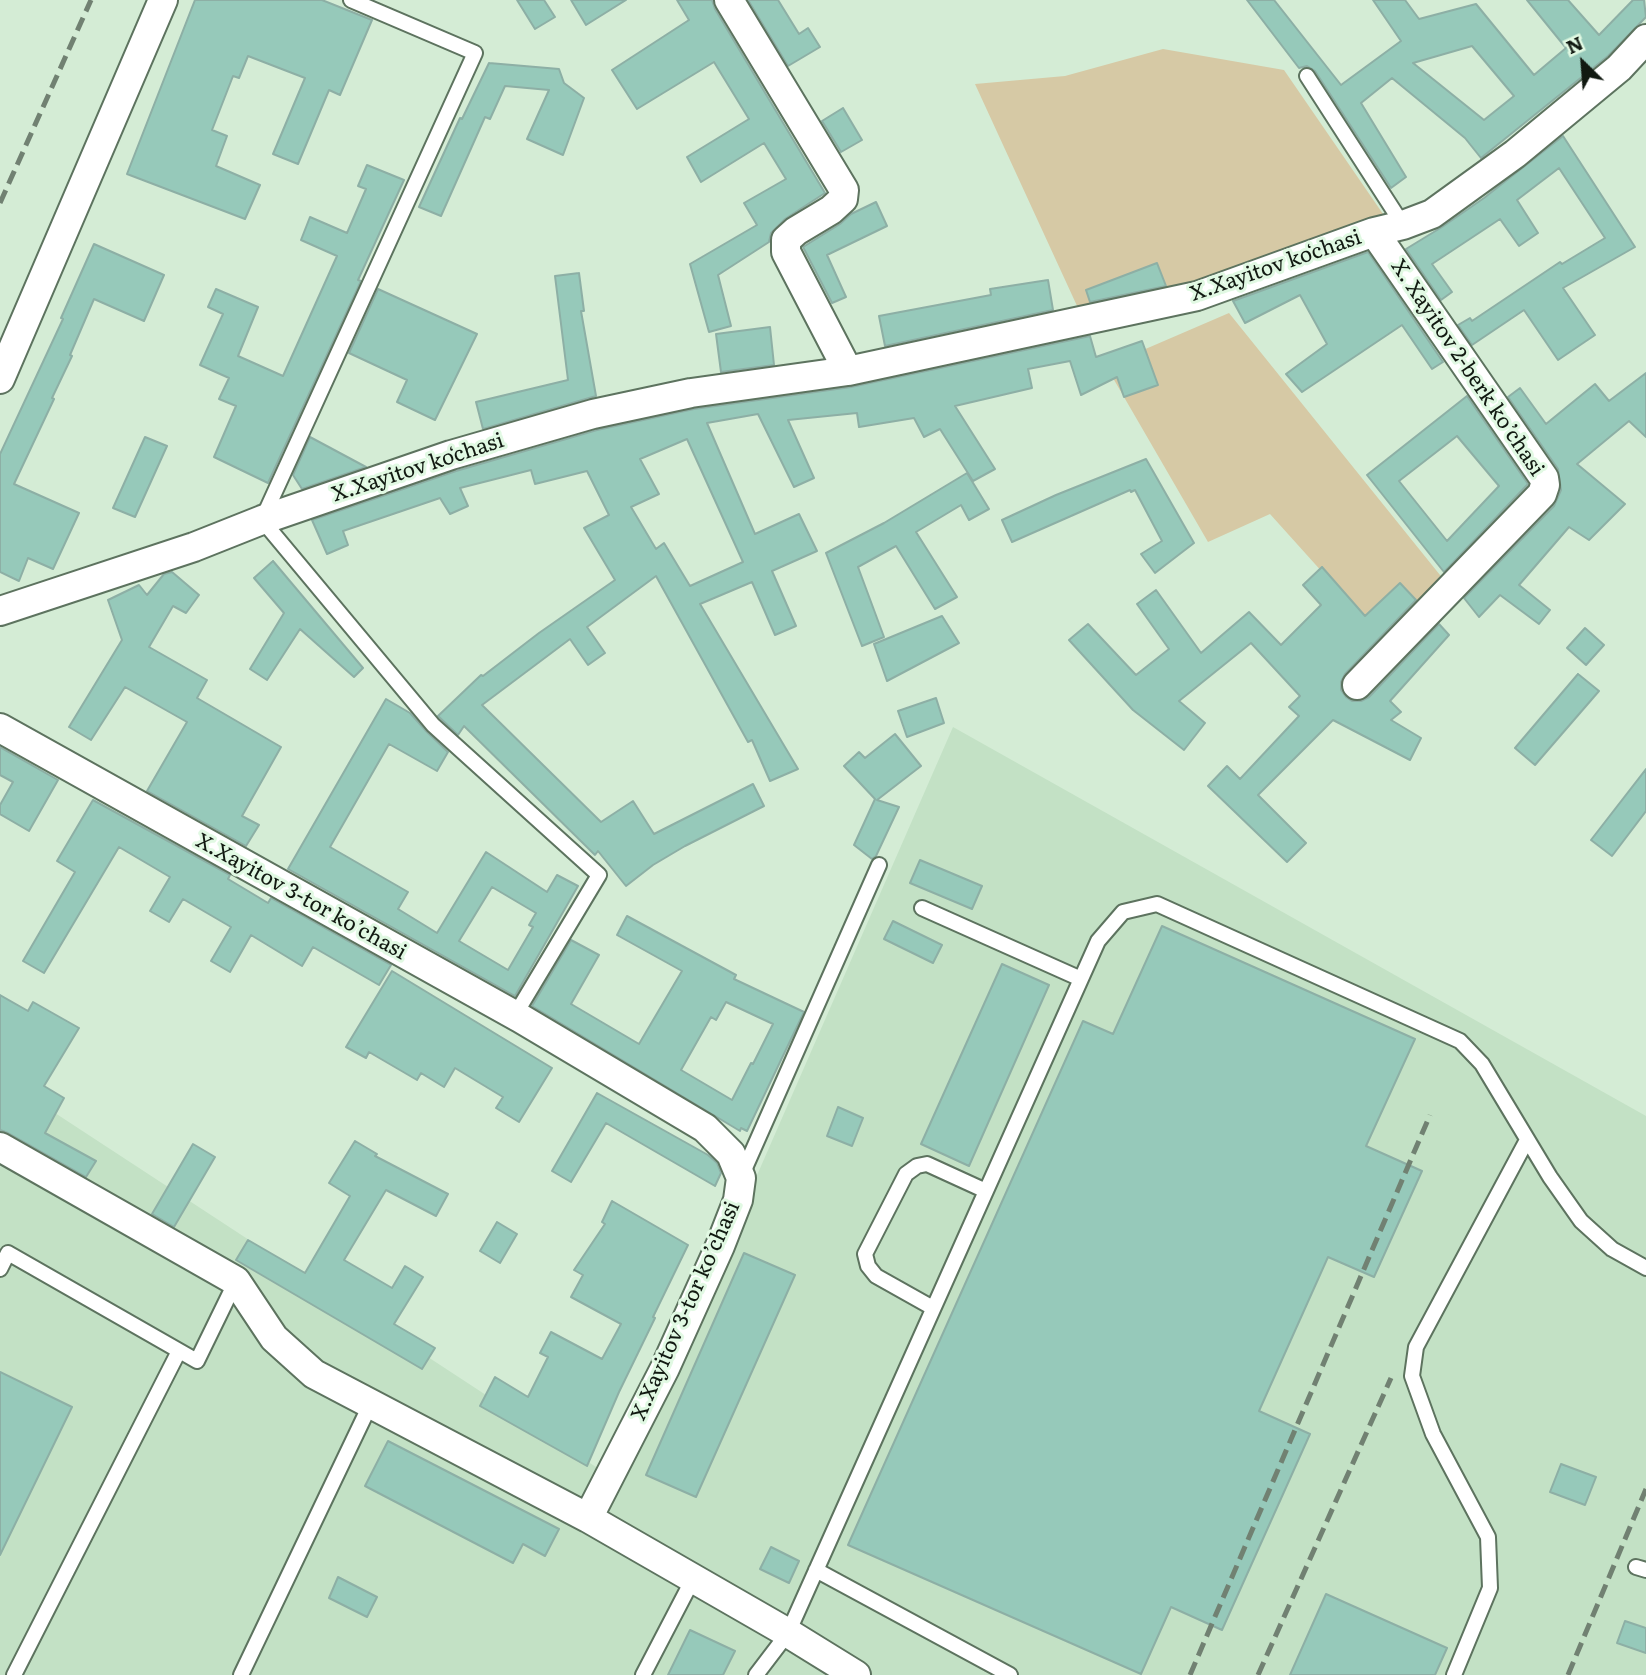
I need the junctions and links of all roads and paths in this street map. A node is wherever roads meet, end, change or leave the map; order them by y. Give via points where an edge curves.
1 (163, 0) edge
2 (351, 0) edge
3 (729, 0) edge
4 (1646, 39) edge
5 (1307, 76) dead end
6 (1403, 225) junction
7 (1374, 232) junction
8 (848, 371) junction
9 (0, 379) edge
10 (262, 520) junction
11 (0, 611) edge
12 (1357, 685) dead end
13 (0, 728) edge
14 (879, 864) dead end
15 (922, 908) dead end
16 (1081, 979) junction
17 (515, 1016) junction
18 (1527, 1140) junction
19 (0, 1147) edge
20 (741, 1178) junction
21 (986, 1191) junction
22 (1646, 1268) edge
23 (0, 1269) edge
24 (236, 1281) junction
25 (933, 1308) junction
26 (179, 1350) junction
27 (371, 1403) junction
28 (588, 1518) junction
29 (816, 1570) junction
30 (692, 1579) junction
31 (788, 1633) junction
32 (14, 1675) edge
33 (241, 1675) edge
34 (643, 1675) edge
35 (756, 1675) edge
36 (856, 1675) edge
37 (1010, 1675) edge
38 (1454, 1675) edge

1 - 9 street
2 - 10 lane via 475,53
3 - 8 street via 844,190 843,199 786,240 786,251
4 - 6 street, X.Xayitov koʻchasi via 1619,68 1515,154 1432,214
5 - 6 lane
6 - 7 street, X.Xayitov koʻchasi
7 - 8 street, X.Xayitov koʻchasi via 1196,296
7 - 12 street, X. Xayitov 2-berk koʼchasi via 1545,485 1542,494
8 - 10 street, X.Xayitov koʻchasi via 691,393 593,414 451,455
10 - 11 street, X.Xayitov koʻchasi
10 - 17 lane via 433,725 599,875
13 - 17 street, X.Xayitov 3-tor koʼchasi
14 - 20 lane
15 - 16 lane
16 - 18 lane via 1098,941 1123,912 1157,904 1460,1041 1482,1064
16 - 21 lane
17 - 20 street, X.Xayitov 3-tor koʼchasi via 705,1128 731,1154
18 - 22 lane via 1581,1221 1612,1249
18 - 38 lane via 1416,1347 1412,1376 1433,1434 1488,1537 1490,1588
19 - 24 street
20 - 28 street, X.Xayitov 3-tor koʼchasi via 738,1200 665,1368
21 - 25 lane
21 - 25 lane via 927,1164 917,1166 906,1174 865,1254 876,1276
23 - 26 lane via 8,1253
24 - 26 lane via 197,1361
24 - 27 street via 274,1338 314,1374
25 - 29 lane
26 - 32 lane
27 - 28 street
27 - 33 lane
28 - 30 street
29 - 31 lane
29 - 37 lane
30 - 31 street
30 - 34 lane
31 - 35 lane
31 - 36 street

